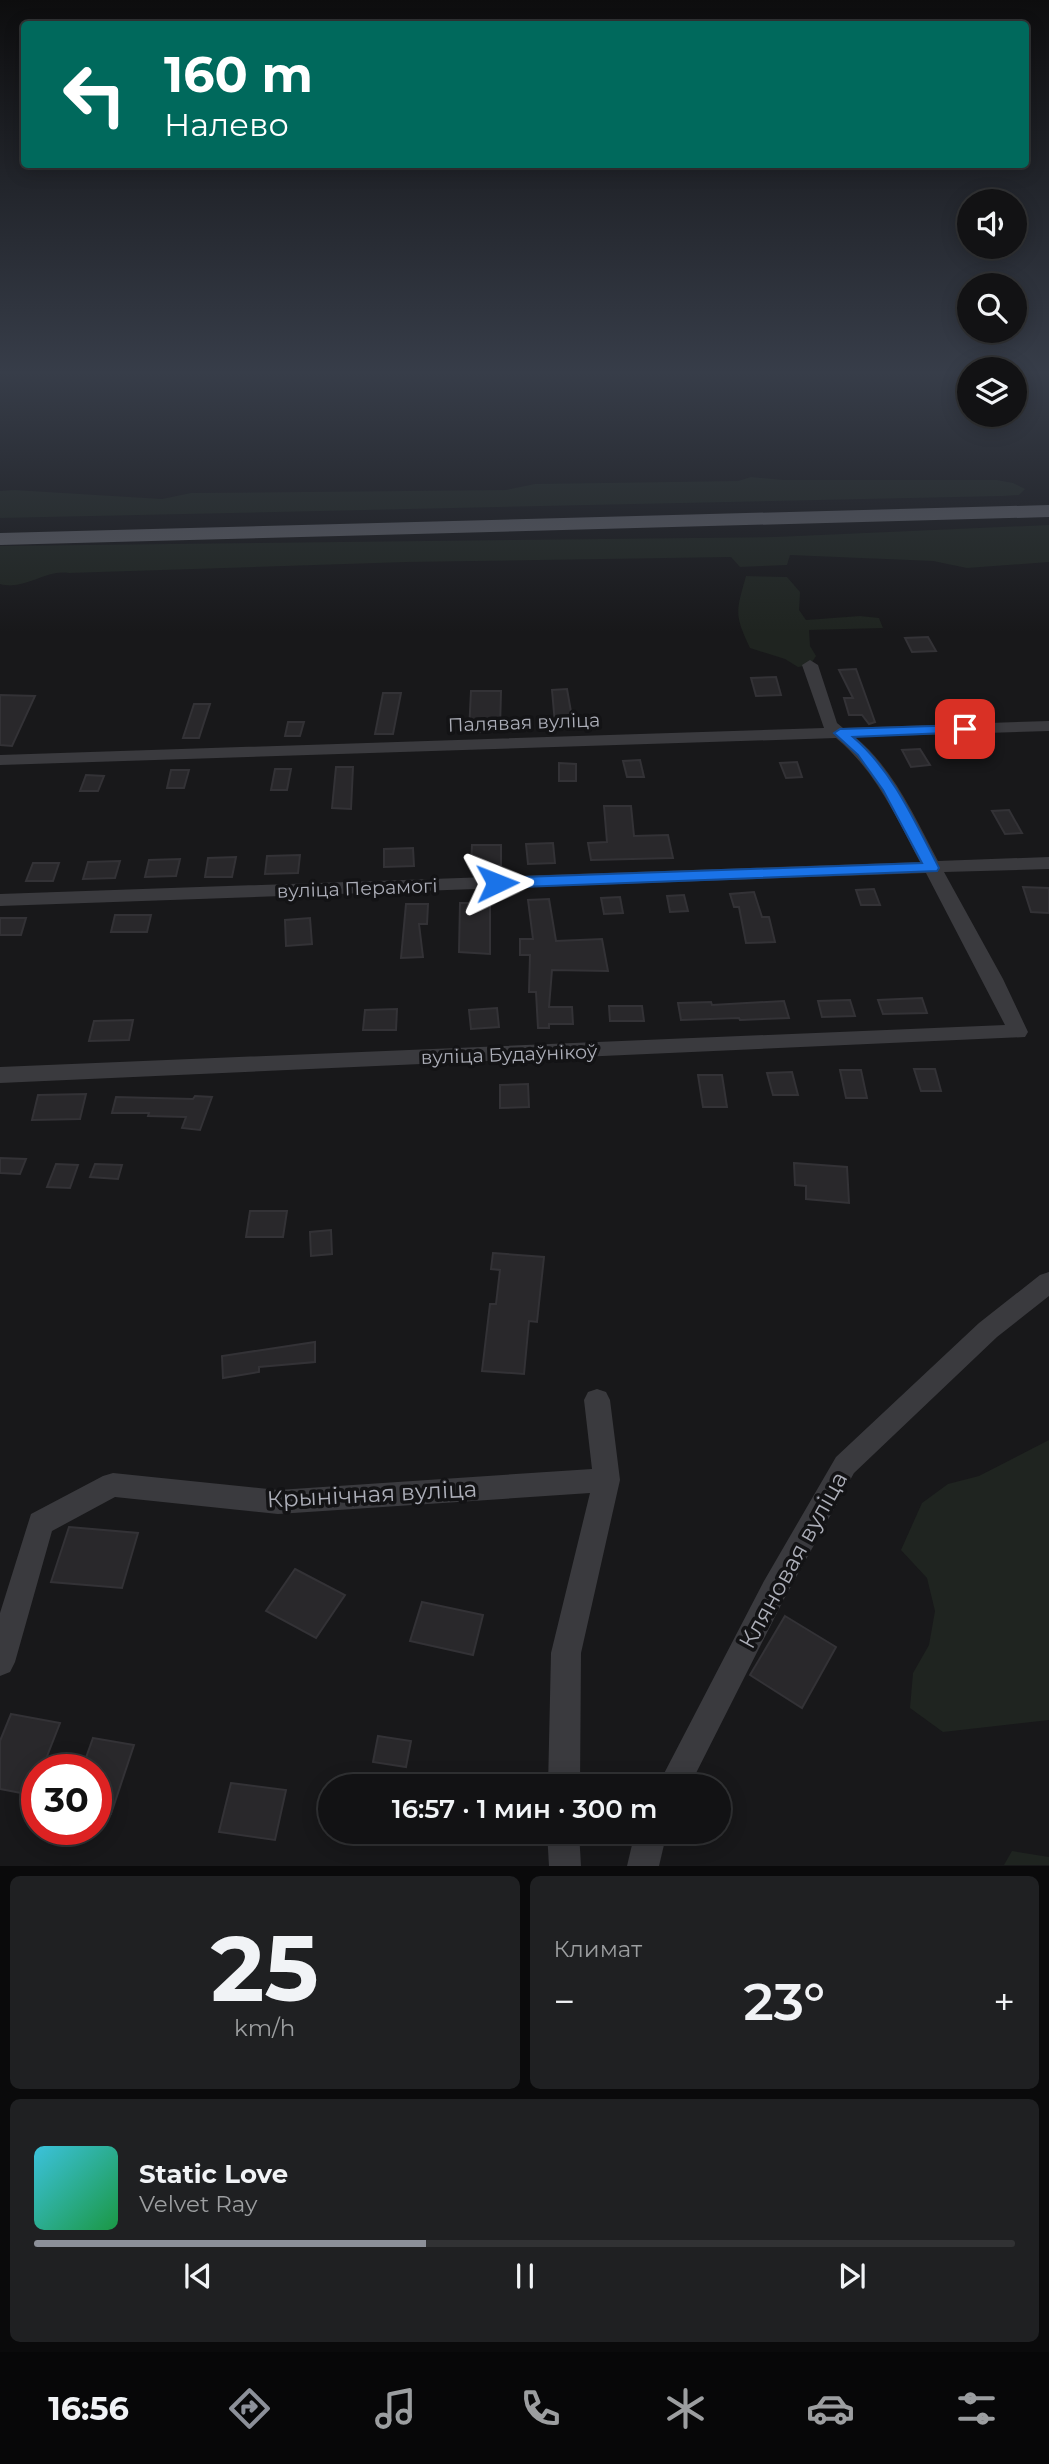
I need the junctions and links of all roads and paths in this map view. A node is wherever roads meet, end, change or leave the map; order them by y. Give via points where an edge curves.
1 (1049, 511) edge
2 (0, 538) edge
3 (810, 665) dead end
4 (1049, 726) edge
5 (840, 733) junction
6 (0, 760) edge
7 (1049, 863) edge
8 (932, 868) junction
9 (0, 900) edge
10 (0, 1075) edge
11 (1049, 1282) edge
12 (597, 1400) dead end
13 (607, 1480) junction
14 (0, 1662) edge
15 (564, 1774) edge
16 (679, 1774) edge
17 (564, 1844) edge
18 (648, 1844) edge
19 (565, 1866) edge
20 (643, 1866) edge

1 - 2 main road
3 - 5 street via 830,724
4 - 5 street, Палявая вуліца
5 - 6 street, Палявая вуліца
5 - 8 street via 863,752 890,789
7 - 8 street, вуліца Перамогі
8 - 9 street, вуліца Перамогі
8 - 10 street, вуліца Будаўнікоў via 1018,1032
11 - 16 street, Кляновая вуліца via 988,1330 845,1465
12 - 13 street
13 - 14 street, Крынічная вуліца via 278,1502 113,1485 41,1523
13 - 15 street via 566,1653
17 - 19 street
18 - 20 street

